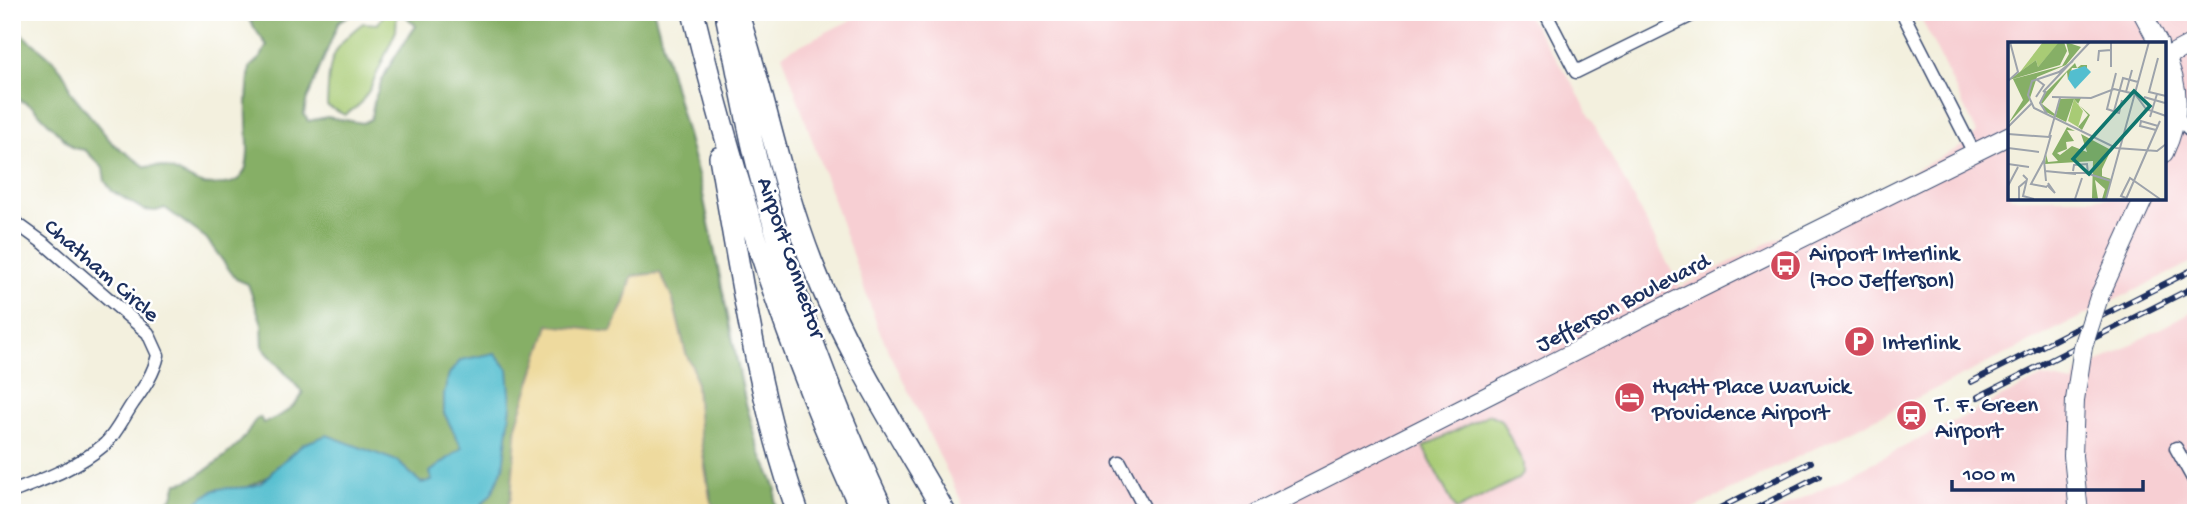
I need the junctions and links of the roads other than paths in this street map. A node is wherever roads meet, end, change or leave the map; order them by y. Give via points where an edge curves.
1 (693, 12) edge
2 (726, 12) edge
3 (737, 12) edge
4 (1545, 12) edge
5 (1698, 12) edge
6 (1902, 12) edge
7 (2142, 12) edge
8 (699, 38) junction
9 (2196, 41) edge
10 (2157, 42) edge
11 (2166, 52) edge
12 (2166, 59) edge
13 (2169, 134) edge
14 (2008, 136) edge
15 (2196, 136) edge
16 (1973, 153) junction
17 (2143, 200) edge
18 (12, 220) edge
19 (2176, 448) dead end
20 (1120, 462) dead end
21 (2196, 484) edge
22 (12, 492) edge
23 (799, 513) edge
24 (863, 513) edge
25 (884, 513) edge
26 (946, 513) edge
27 (1147, 513) edge
28 (1256, 513) edge
29 (2079, 513) edge

1 - 8 highway, Airport Connector
2 - 25 highway, Airport Connector via 753,146 786,262 830,386
3 - 26 highway via 821,288
4 - 5 street via 1576,72
6 - 16 street
7 - 10 main road
8 - 23 highway via 748,320
8 - 24 highway, Airport Connector via 773,286
9 - 11 main road
12 - 13 main road via 2173,72
13 - 15 street
14 - 16 main road, Jefferson Boulevard
16 - 28 main road, Jefferson Boulevard
17 - 29 main road, bridge via 2099,297 2083,346 2073,456
18 - 22 street, Chatham Circle via 148,333 158,355 154,371 107,443 49,478
19 - 21 street
20 - 27 street

